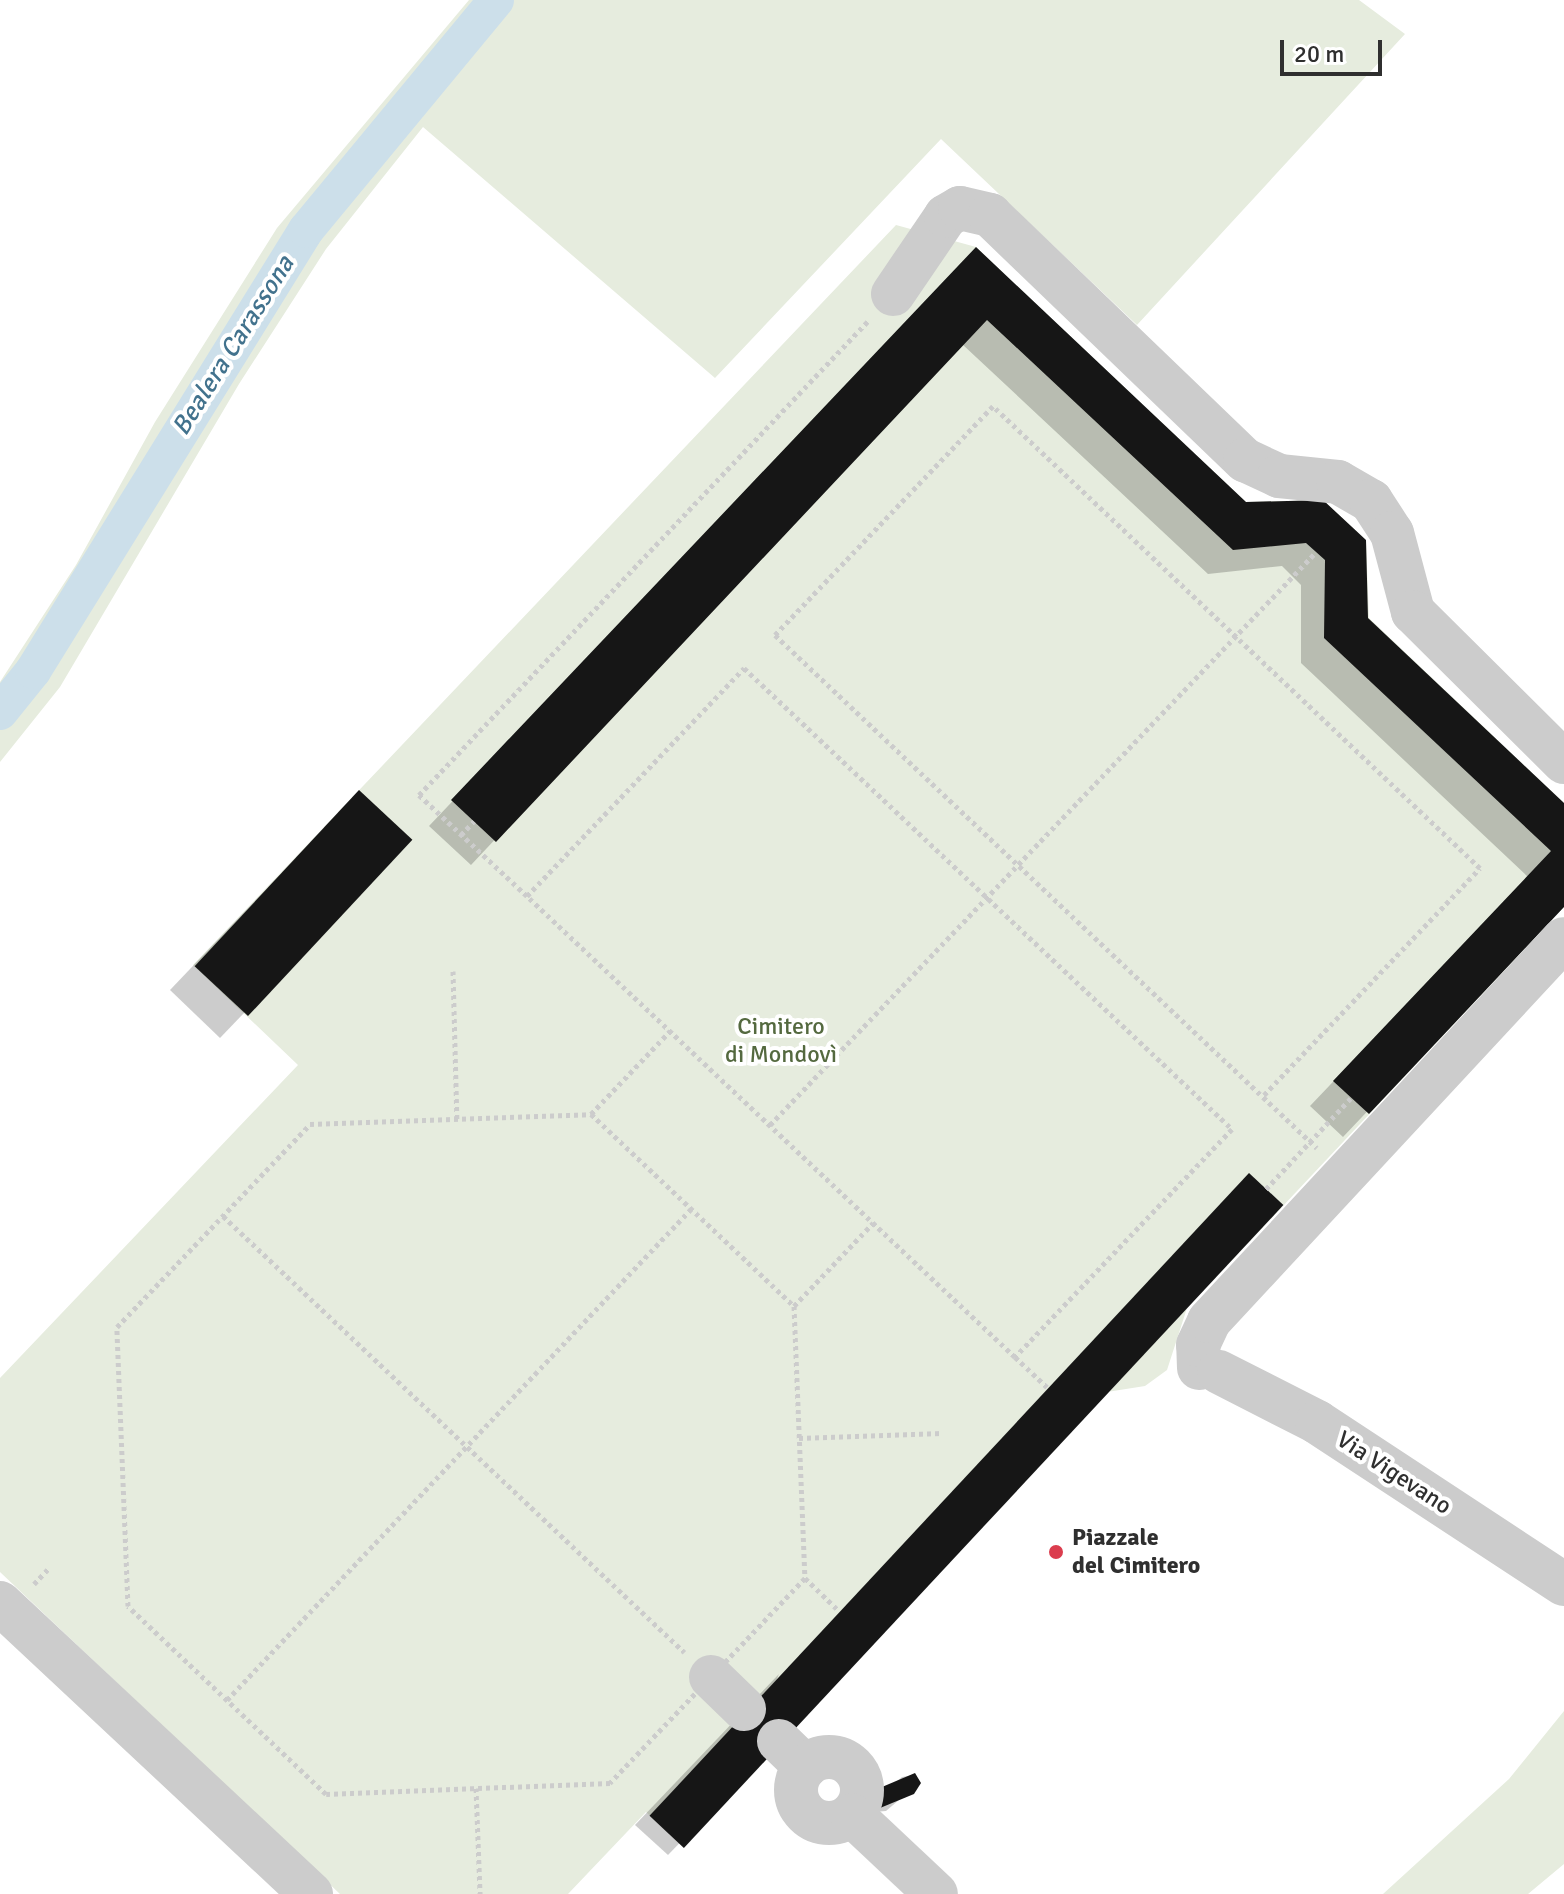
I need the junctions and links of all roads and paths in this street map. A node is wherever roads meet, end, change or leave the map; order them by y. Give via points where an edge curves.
1 (893, 294) joint
2 (1316, 552) dead end
3 (1235, 636) junction
4 (1564, 762) edge
5 (474, 821) dead end
6 (461, 835) junction
7 (1018, 863) junction
8 (527, 896) junction
9 (986, 897) junction
10 (1564, 939) edge
11 (453, 971) dead end
12 (670, 1031) junction
13 (1264, 1095) junction
14 (1351, 1098) dead end
15 (591, 1114) junction
16 (457, 1119) junction
17 (770, 1125) junction
18 (1310, 1141) junction
19 (1345, 1175) junction
20 (1266, 1189) dead end
21 (691, 1209) junction
22 (223, 1216) junction
23 (873, 1223) junction
24 (794, 1306) junction
25 (1015, 1357) junction
26 (1047, 1387) dead end
27 (942, 1433) dead end
28 (799, 1438) junction
29 (467, 1446) junction
30 (805, 1578) junction
31 (1564, 1584) edge
32 (0, 1603) edge
33 (838, 1610) dead end
34 (700, 1667) junction
35 (227, 1700) junction
36 (744, 1709) dead end
37 (792, 1754) dead end
38 (476, 1788) junction
39 (311, 1894) edge
40 (480, 1894) edge
41 (936, 1894) edge

1 - 4 street via 928,235 946,216 960,208 990,215 1245,460 1279,476 1338,482 1371,501 1392,533 1413,612
1 - 6 path via 419,795
2 - 3 path
3 - 7 path
3 - 7 path via 993,406 949,452 775,635
3 - 13 path via 1480,868
5 - 6 path
6 - 8 path
7 - 9 path
7 - 13 path
8 - 9 path via 744,668
8 - 12 path
9 - 17 path
9 - 25 path via 1232,1129
10 - 19 street
11 - 16 path
12 - 15 path
12 - 17 path
13 - 18 path
14 - 18 path
15 - 16 path
15 - 21 path
16 - 22 path via 310,1124
17 - 23 path
18 - 19 path
18 - 20 path
19 - 31 street, Via Vigevano via 1209,1321 1198,1345 1209,1370 1317,1422
21 - 24 path
21 - 29 path
22 - 29 path
22 - 35 path via 117,1327 128,1606
23 - 24 path
23 - 25 path
24 - 28 path
25 - 26 path
27 - 28 path
28 - 30 path
29 - 34 path
29 - 35 path
30 - 33 path
30 - 34 path
32 - 39 street
34 - 36 street
34 - 38 path via 610,1783
35 - 38 path via 326,1794
37 - 41 street via 795,1790 805,1814 828,1824 852,1815
38 - 40 path

